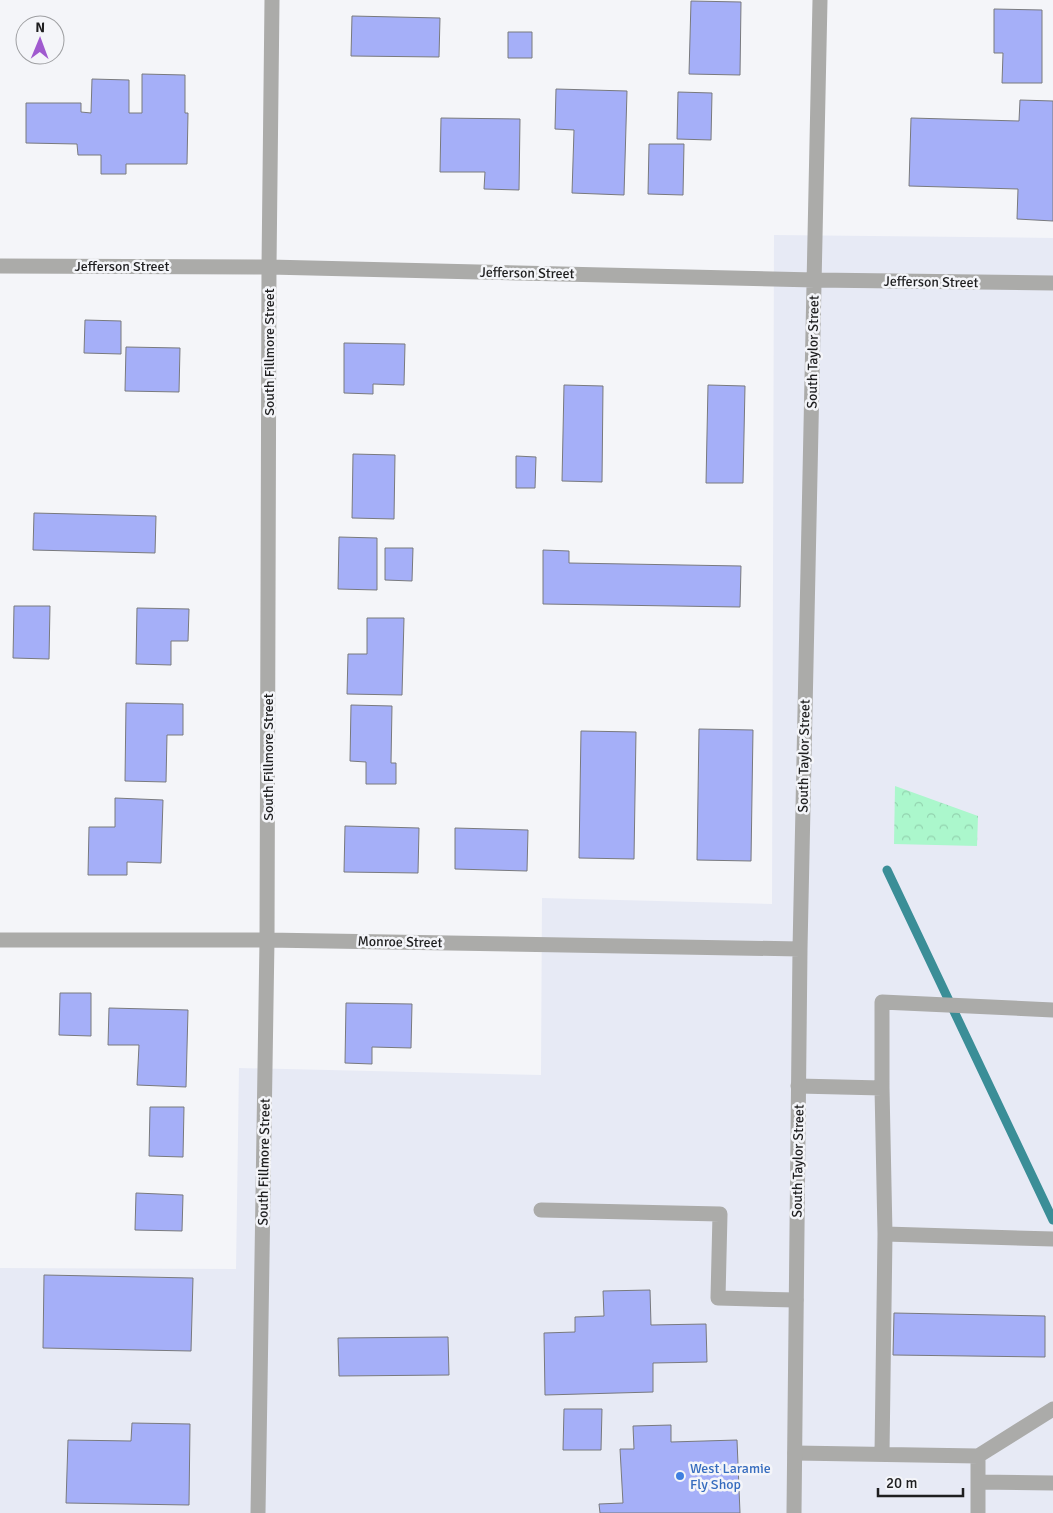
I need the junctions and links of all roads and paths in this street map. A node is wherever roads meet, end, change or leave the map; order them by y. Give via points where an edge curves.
1 (272, 0) edge
2 (820, 0) edge
3 (0, 266) edge
4 (269, 267) junction
5 (814, 280) junction
6 (1053, 283) edge
7 (0, 940) edge
8 (268, 940) junction
9 (800, 949) junction
10 (1053, 1010) edge
11 (798, 1086) junction
12 (882, 1088) junction
13 (541, 1210) dead end
14 (885, 1234) junction
15 (1053, 1239) edge
16 (796, 1300) junction
17 (1053, 1409) edge
18 (795, 1453) junction
19 (882, 1454) junction
20 (978, 1456) junction
21 (978, 1482) junction
22 (1053, 1483) edge
23 (258, 1513) edge
24 (794, 1513) edge
25 (978, 1513) edge

1 - 4 street, South Fillmore Street
2 - 5 street, South Taylor Street
3 - 4 street, Jefferson Street
4 - 5 street, Jefferson Street
4 - 8 street, South Fillmore Street
5 - 6 street, Jefferson Street
5 - 9 street, South Taylor Street
7 - 8 street, Monroe Street
8 - 9 street, Monroe Street
8 - 23 street, South Fillmore Street
9 - 11 street, South Taylor Street
10 - 12 street via 882,1002
11 - 12 street
11 - 16 street, South Taylor Street
12 - 14 street
13 - 16 street via 720,1214 718,1298
14 - 15 street
14 - 19 street
16 - 18 street, South Taylor Street
17 - 20 street
18 - 19 street
18 - 24 street, South Taylor Street
19 - 20 street
20 - 21 street
21 - 22 street
21 - 25 street

